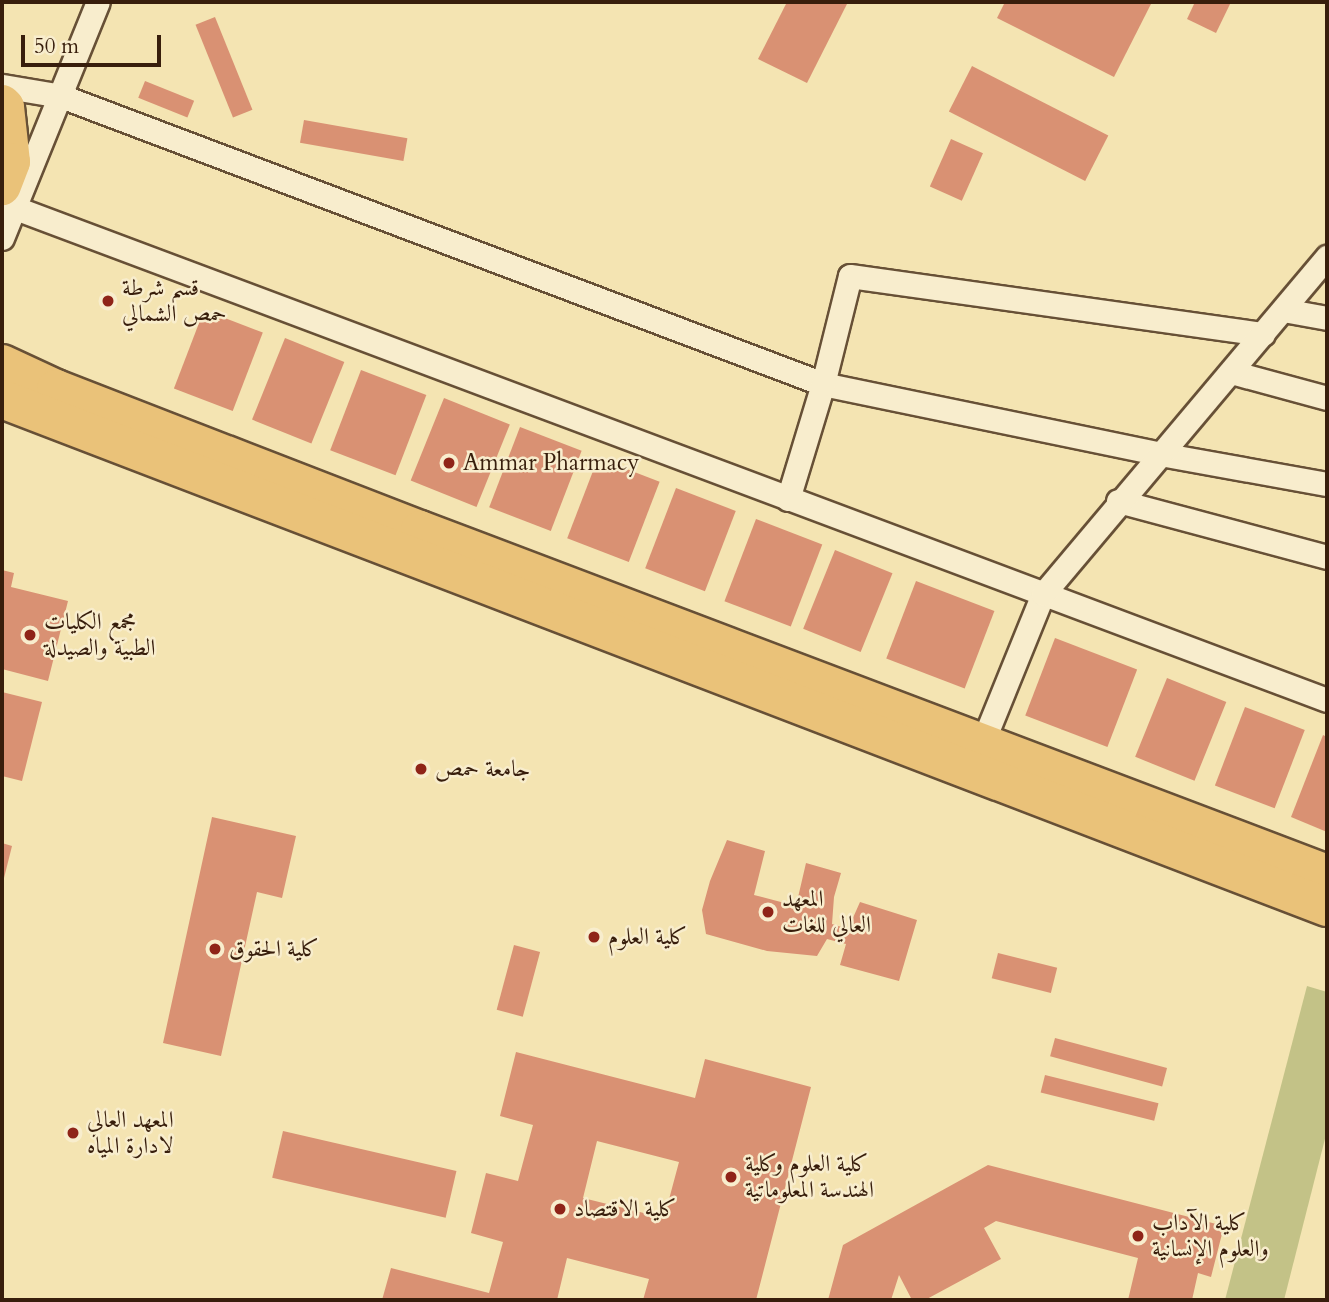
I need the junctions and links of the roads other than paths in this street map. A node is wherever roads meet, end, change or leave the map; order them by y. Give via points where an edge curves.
1 (98, 2) edge
2 (2, 86) edge
3 (61, 96) junction
4 (2, 104) edge
5 (6, 198) edge
6 (2, 238) edge
7 (1327, 257) edge
8 (1283, 310) junction
9 (1327, 318) edge
10 (1263, 334) junction
11 (2, 364) edge
12 (1231, 372) junction
13 (823, 384) junction
14 (1327, 397) edge
15 (2, 399) edge
16 (1160, 454) junction
17 (1327, 484) edge
18 (788, 499) junction
19 (1118, 501) junction
20 (1327, 557) edge
21 (1043, 594) junction
22 (1327, 700) edge
23 (982, 744) junction
24 (1327, 874) edge
25 (1327, 907) edge

1 - 3 street
2 - 3 street
3 - 5 street
3 - 13 street
4 - 5 highway via 11,162
5 - 6 street
5 - 18 street
7 - 8 street
8 - 9 street
8 - 10 street
10 - 12 street
10 - 13 street via 850,276
11 - 23 highway via 368,510
12 - 14 street
12 - 16 street
13 - 16 street
13 - 18 street
15 - 25 highway
16 - 17 street
16 - 19 street
18 - 21 street
19 - 20 street
19 - 21 street
21 - 22 street
21 - 23 street
23 - 24 highway

